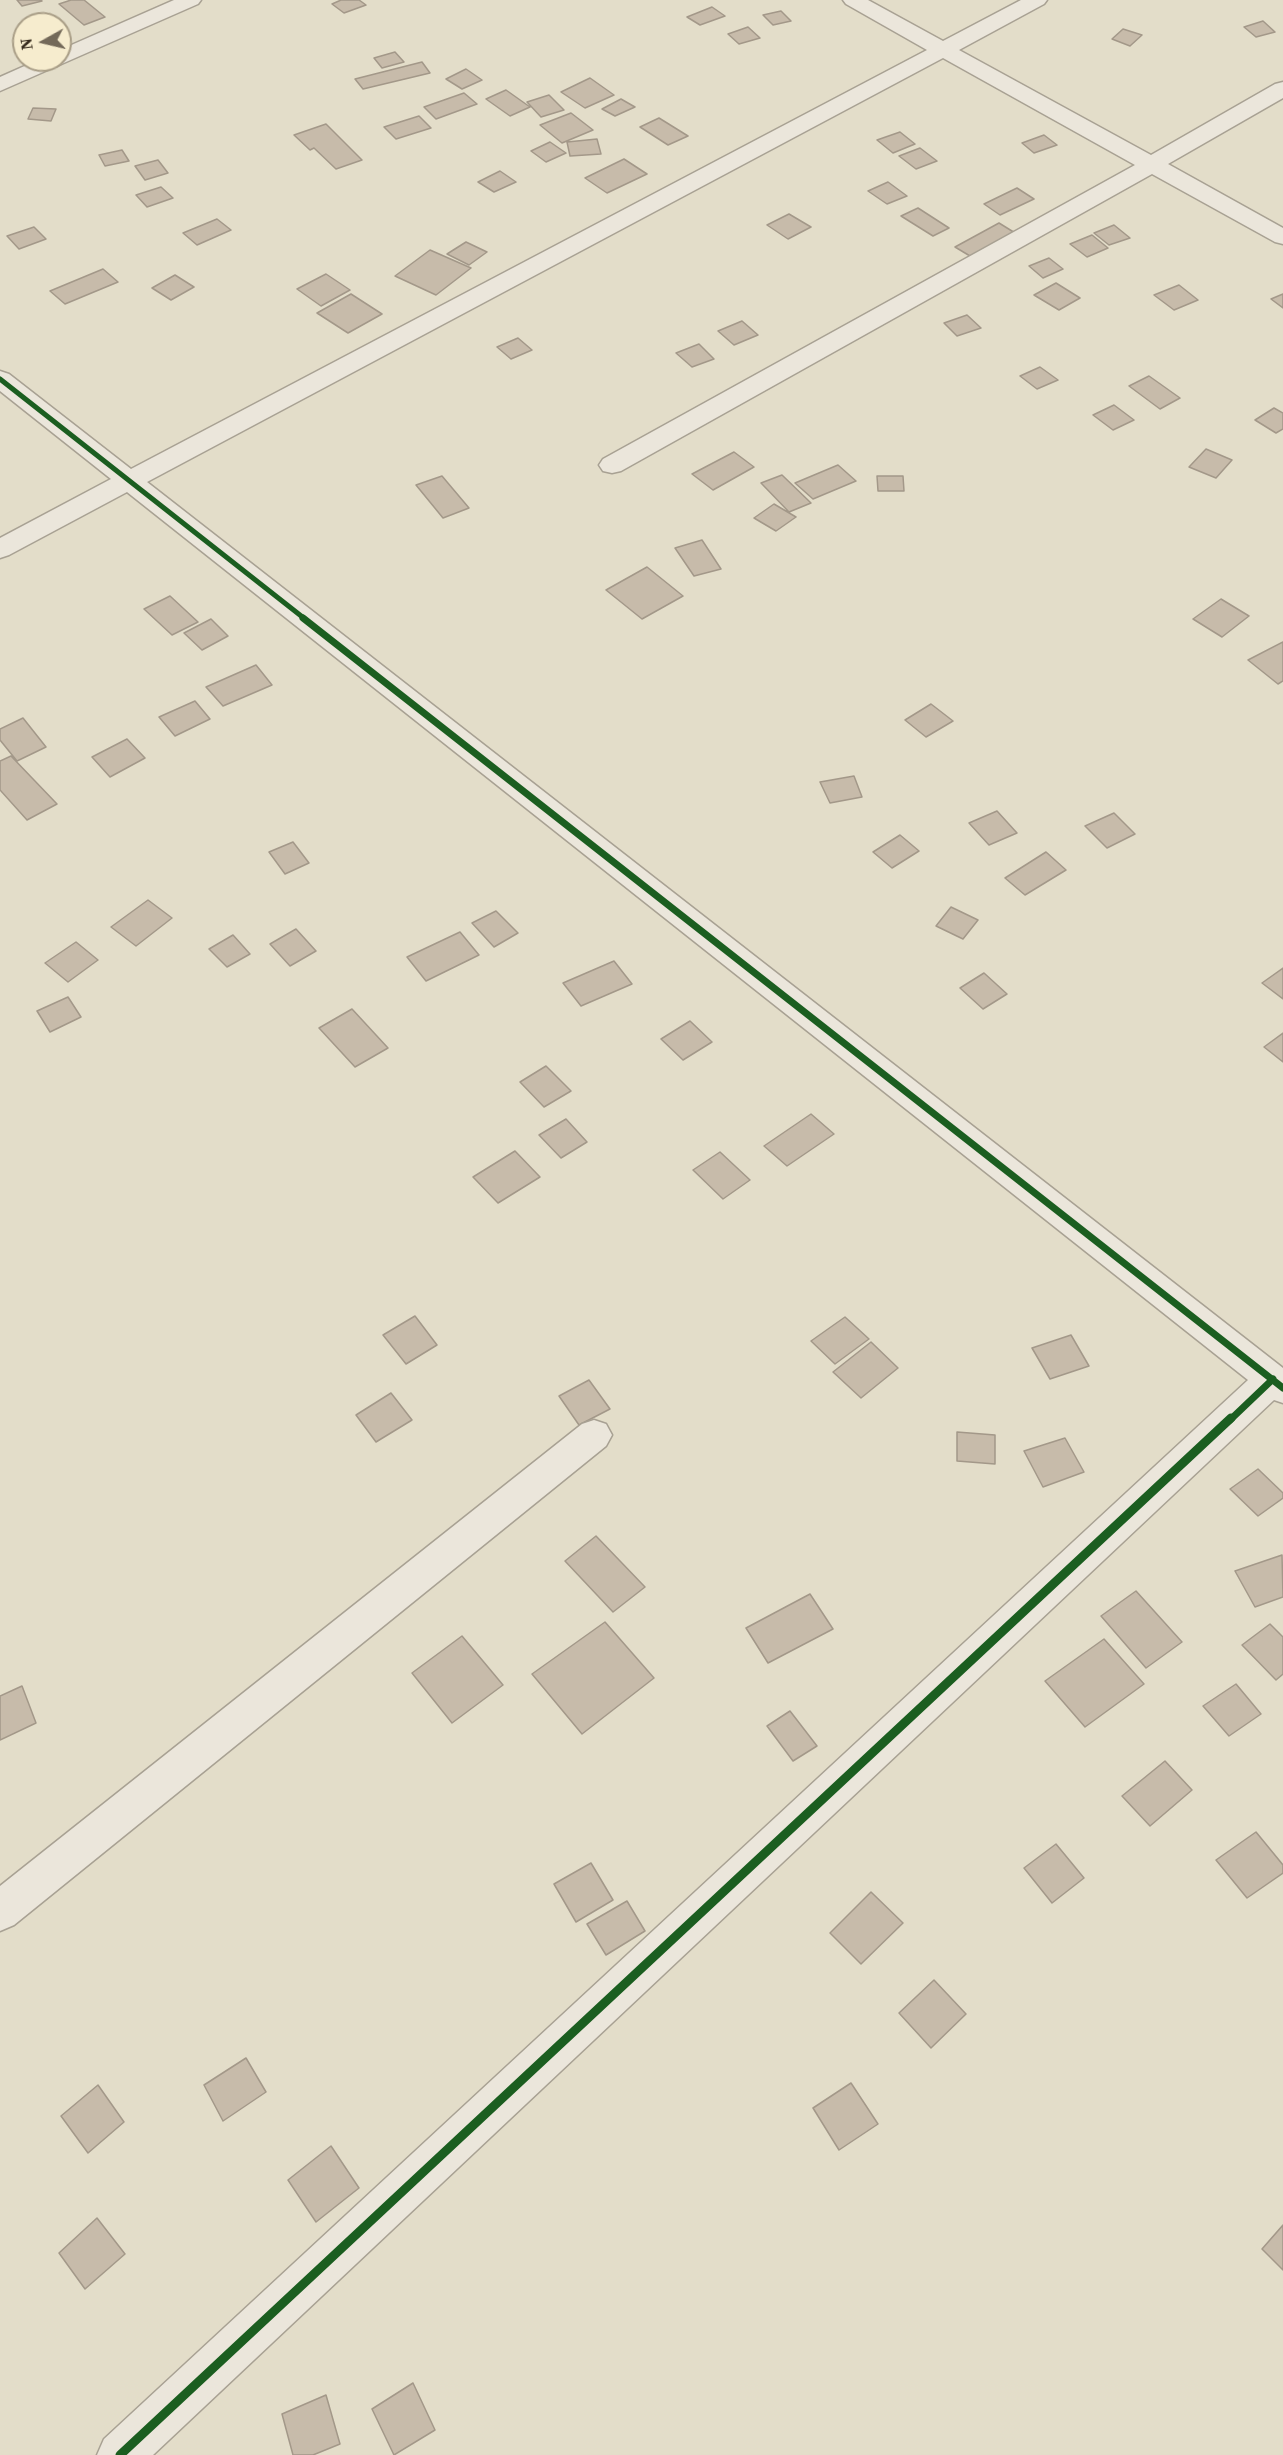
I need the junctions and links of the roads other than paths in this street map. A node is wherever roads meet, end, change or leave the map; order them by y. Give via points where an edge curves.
1 (191, 0) edge
2 (853, 0) edge
3 (1037, 0) edge
4 (944, 50) junction
5 (72, 53) edge
6 (29, 72) edge
7 (0, 85) edge
8 (1283, 89) edge
9 (1151, 165) junction
10 (1283, 237) edge
11 (0, 379) edge
12 (612, 465) dead end
13 (130, 481) junction
14 (0, 549) edge
15 (1276, 1374) edge
16 (594, 1435) dead end
17 (0, 1911) edge
18 (120, 2455) edge

1 - 5 street
2 - 4 street
3 - 4 street
4 - 9 street
4 - 13 street
6 - 7 street
8 - 9 street
9 - 10 street
9 - 12 street
11 - 13 street
13 - 14 street
13 - 15 street
15 - 18 street
16 - 17 street

